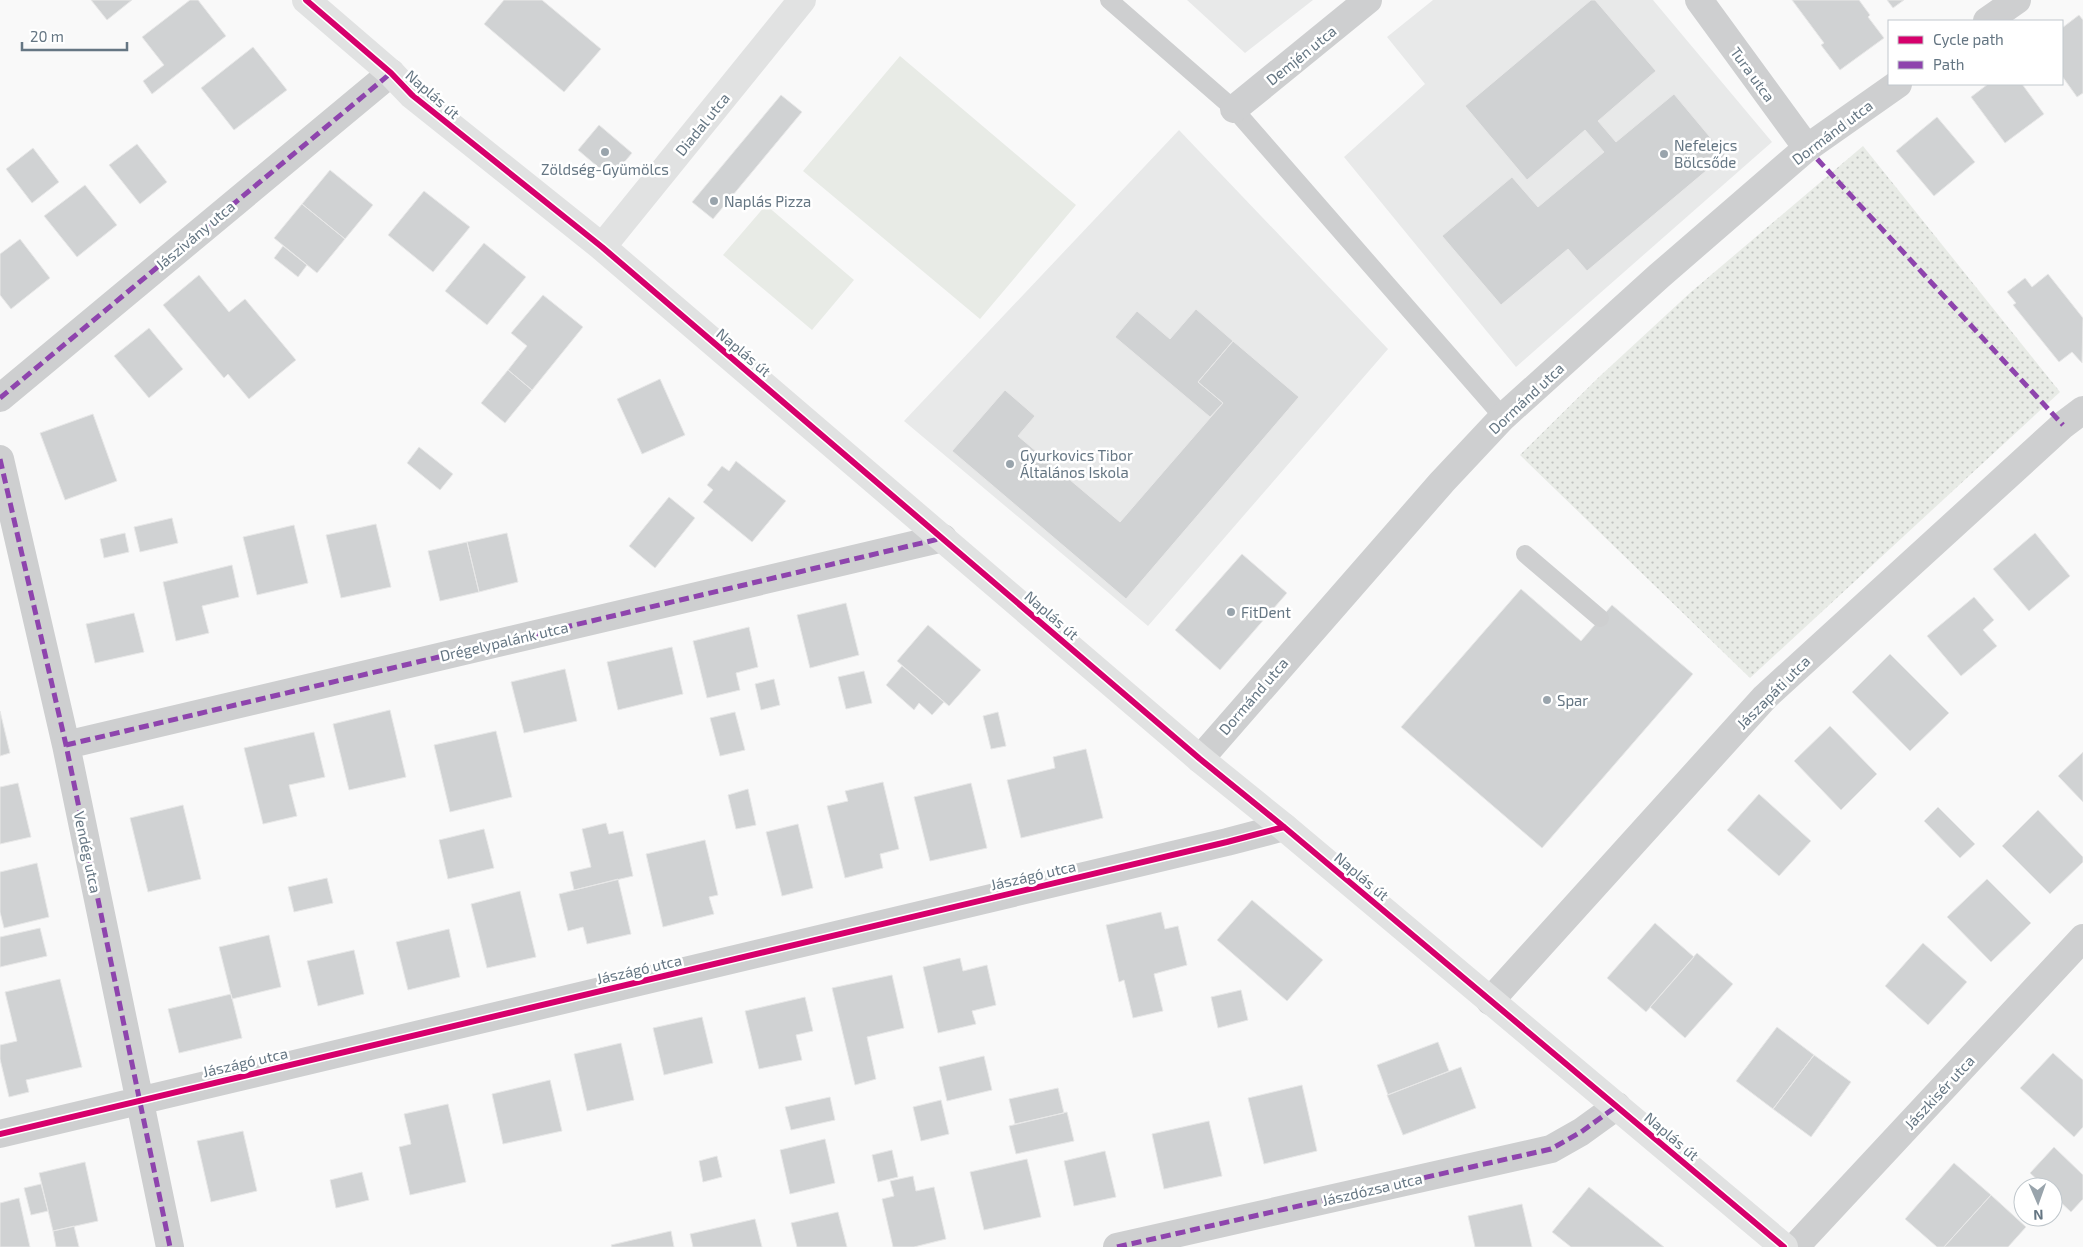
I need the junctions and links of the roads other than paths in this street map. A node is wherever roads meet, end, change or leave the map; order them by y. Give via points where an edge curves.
1 (306, 0) edge
2 (802, 0) edge
3 (1109, 0) edge
4 (1368, 0) edge
5 (1699, 0) edge
6 (2017, 0) edge
7 (1988, 20) edge
8 (391, 73) junction
9 (1897, 85) edge
10 (1234, 110) junction
11 (1807, 148) junction
12 (602, 248) junction
13 (0, 398) edge
14 (2083, 410) edge
15 (1503, 418) junction
16 (0, 459) edge
17 (943, 538) junction
18 (1526, 554) dead end
19 (1600, 618) dead end
20 (66, 745) junction
21 (1200, 759) junction
22 (1284, 827) junction
23 (2083, 938) edge
24 (1490, 1001) junction
25 (139, 1100) junction
26 (1617, 1106) junction
27 (0, 1134) edge
28 (170, 1247) edge
29 (1116, 1247) edge
30 (1784, 1247) edge
31 (1795, 1247) edge

1 - 8 street, Naplás út
2 - 12 street, Diadal utca
3 - 10 lane
4 - 10 street, Demjén utca
5 - 11 street, Tura utca
6 - 7 street
8 - 12 street, Naplás út via 412,95
8 - 13 street, Jászivány utca
9 - 11 street, Dormánd utca
10 - 15 lane
11 - 15 street, Dormánd utca via 1659,276
12 - 17 street, Naplás út
14 - 24 street, Jászapáti utca via 1765,696
15 - 21 street, Dormánd utca via 1442,482
16 - 20 street, Vendég utca
17 - 20 street, Drégelypalánk utca
17 - 21 street, Naplás út
18 - 19 lane
20 - 25 street, Vendég utca
21 - 22 street, Naplás út
22 - 24 street, Naplás út
22 - 25 street, Jászágó utca
23 - 31 street, Jászkisér utca
24 - 26 street, Naplás út
25 - 27 street, Jászágó utca
25 - 28 street, Vendég utca
26 - 29 street, Jászdózsa utca via 1551,1149
26 - 30 street, Naplás út

